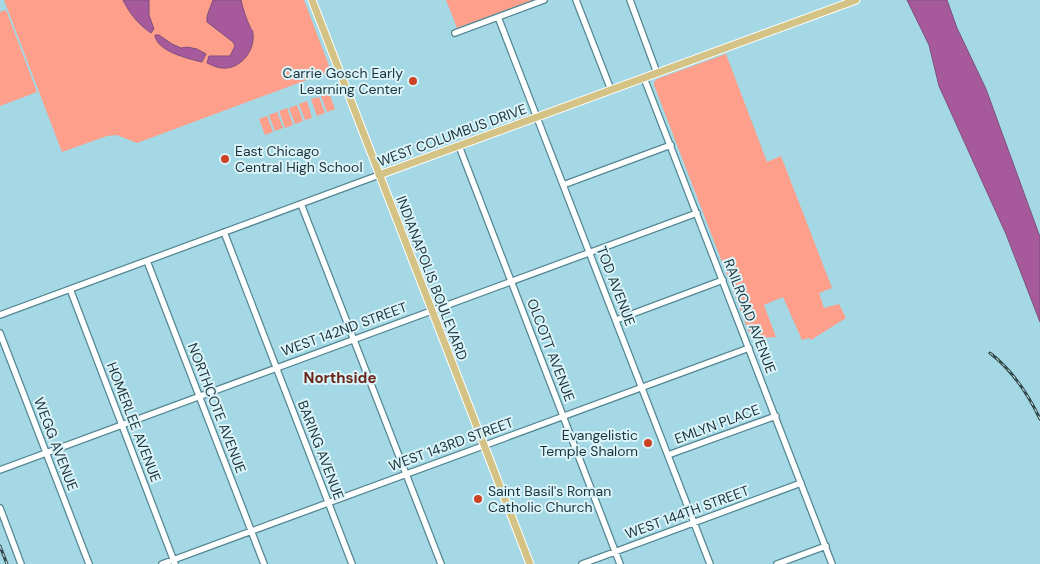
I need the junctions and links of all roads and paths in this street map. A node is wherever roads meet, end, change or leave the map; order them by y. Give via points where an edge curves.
1 (312, 0) edge
2 (544, 0) edge
3 (576, 0) edge
4 (630, 0) edge
5 (856, 0) edge
6 (498, 17) junction
7 (455, 33) dead end
8 (657, 73) junction
9 (644, 78) junction
10 (611, 90) junction
11 (537, 117) junction
12 (671, 145) junction
13 (458, 146) junction
14 (379, 175) junction
15 (563, 185) junction
16 (301, 204) junction
17 (697, 213) junction
18 (224, 232) junction
19 (589, 253) junction
20 (147, 261) junction
21 (723, 280) junction
22 (511, 281) junction
23 (70, 289) junction
24 (432, 310) junction
25 (0, 315) edge
26 (616, 320) junction
27 (0, 333) edge
28 (354, 340) junction
29 (749, 348) junction
30 (276, 368) junction
31 (642, 388) junction
32 (199, 396) junction
33 (564, 416) junction
34 (776, 416) junction
35 (122, 425) junction
36 (484, 446) junction
37 (46, 453) junction
38 (668, 455) junction
39 (0, 470) edge
40 (406, 474) junction
41 (801, 483) junction
42 (329, 503) junction
43 (0, 508) edge
44 (694, 523) junction
45 (251, 531) junction
46 (826, 546) junction
47 (616, 552) junction
48 (175, 562) edge
49 (22, 564) edge
50 (89, 564) edge
51 (162, 564) edge
52 (264, 564) edge
53 (352, 564) edge
54 (440, 564) edge
55 (530, 564) edge
56 (582, 564) edge
57 (620, 564) edge
58 (710, 564) edge
59 (777, 564) edge
60 (832, 564) edge

1 - 14 main road, INDIANAPOLIS BOULEVARD
2 - 6 street
3 - 10 street
4 - 8 street
5 - 8 main road, WEST COLUMBUS DRIVE
6 - 7 street
6 - 11 street, TOD AVENUE
8 - 9 main road, WEST COLUMBUS DRIVE
9 - 10 main road, WEST COLUMBUS DRIVE
9 - 12 street, RAILROAD AVENUE
10 - 11 main road, WEST COLUMBUS DRIVE
11 - 13 main road, WEST COLUMBUS DRIVE
11 - 15 street, TOD AVENUE
12 - 15 street
12 - 17 street, RAILROAD AVENUE
13 - 14 main road, WEST COLUMBUS DRIVE
13 - 22 street, OLCOTT AVENUE
14 - 16 street, WEST COLUMBUS DRIVE
14 - 24 main road, INDIANAPOLIS BOULEVARD
15 - 19 street, TOD AVENUE
16 - 18 street, WEST COLUMBUS DRIVE
16 - 28 street
17 - 19 street, WEST 142ND STREET
17 - 21 street, RAILROAD AVENUE
18 - 20 street, WEST COLUMBUS DRIVE
18 - 30 street, BARING AVENUE
19 - 22 street, WEST 142ND STREET
19 - 26 street, TOD AVENUE
20 - 23 street, WEST COLUMBUS DRIVE
20 - 32 street, NORTHCOTE AVENUE
21 - 26 street
21 - 29 street, RAILROAD AVENUE
22 - 24 street, WEST 142ND STREET
22 - 33 street, OLCOTT AVENUE
23 - 25 street, WEST COLUMBUS DRIVE
23 - 35 street, HOMERLEE AVENUE
24 - 28 street, WEST 142ND STREET
24 - 36 main road, INDIANAPOLIS BOULEVARD
26 - 31 street, TOD AVENUE
27 - 37 street, WEGG AVENUE
28 - 30 street, WEST 142ND STREET
28 - 40 street
29 - 31 street, WEST 143RD STREET
29 - 34 street, RAILROAD AVENUE
30 - 32 street, WEST 142ND STREET
30 - 42 street, BARING AVENUE
31 - 33 street, WEST 143RD STREET
31 - 38 street, TOD AVENUE
32 - 35 street, WEST 142ND STREET
32 - 45 street, NORTHCOTE AVENUE
33 - 36 street, WEST 143RD STREET
33 - 47 street, OLCOTT AVENUE
34 - 38 street, EMLYN PLACE
34 - 41 street, RAILROAD AVENUE
35 - 37 street, WEST 142ND STREET
35 - 48 street, HOMERLEE AVENUE
36 - 40 street, WEST 143RD STREET
36 - 55 main road, INDIANAPOLIS BOULEVARD
37 - 39 street, WEST 142ND STREET
37 - 50 street, WEGG AVENUE
38 - 44 street, TOD AVENUE
40 - 42 street, WEST 143RD STREET
40 - 54 street
41 - 44 street, WEST 144TH STREET
41 - 46 street, RAILROAD AVENUE
42 - 45 street, WEST 143RD STREET
42 - 53 street, BARING AVENUE
43 - 49 street
44 - 47 street, WEST 144TH STREET
44 - 58 street, TOD AVENUE
45 - 48 street, WEST 143RD STREET
45 - 52 street, NORTHCOTE AVENUE
46 - 59 street
46 - 60 street, RAILROAD AVENUE
47 - 56 street, WEST 144TH STREET
47 - 57 street, OLCOTT AVENUE
48 - 51 street, WEST 143RD STREET

